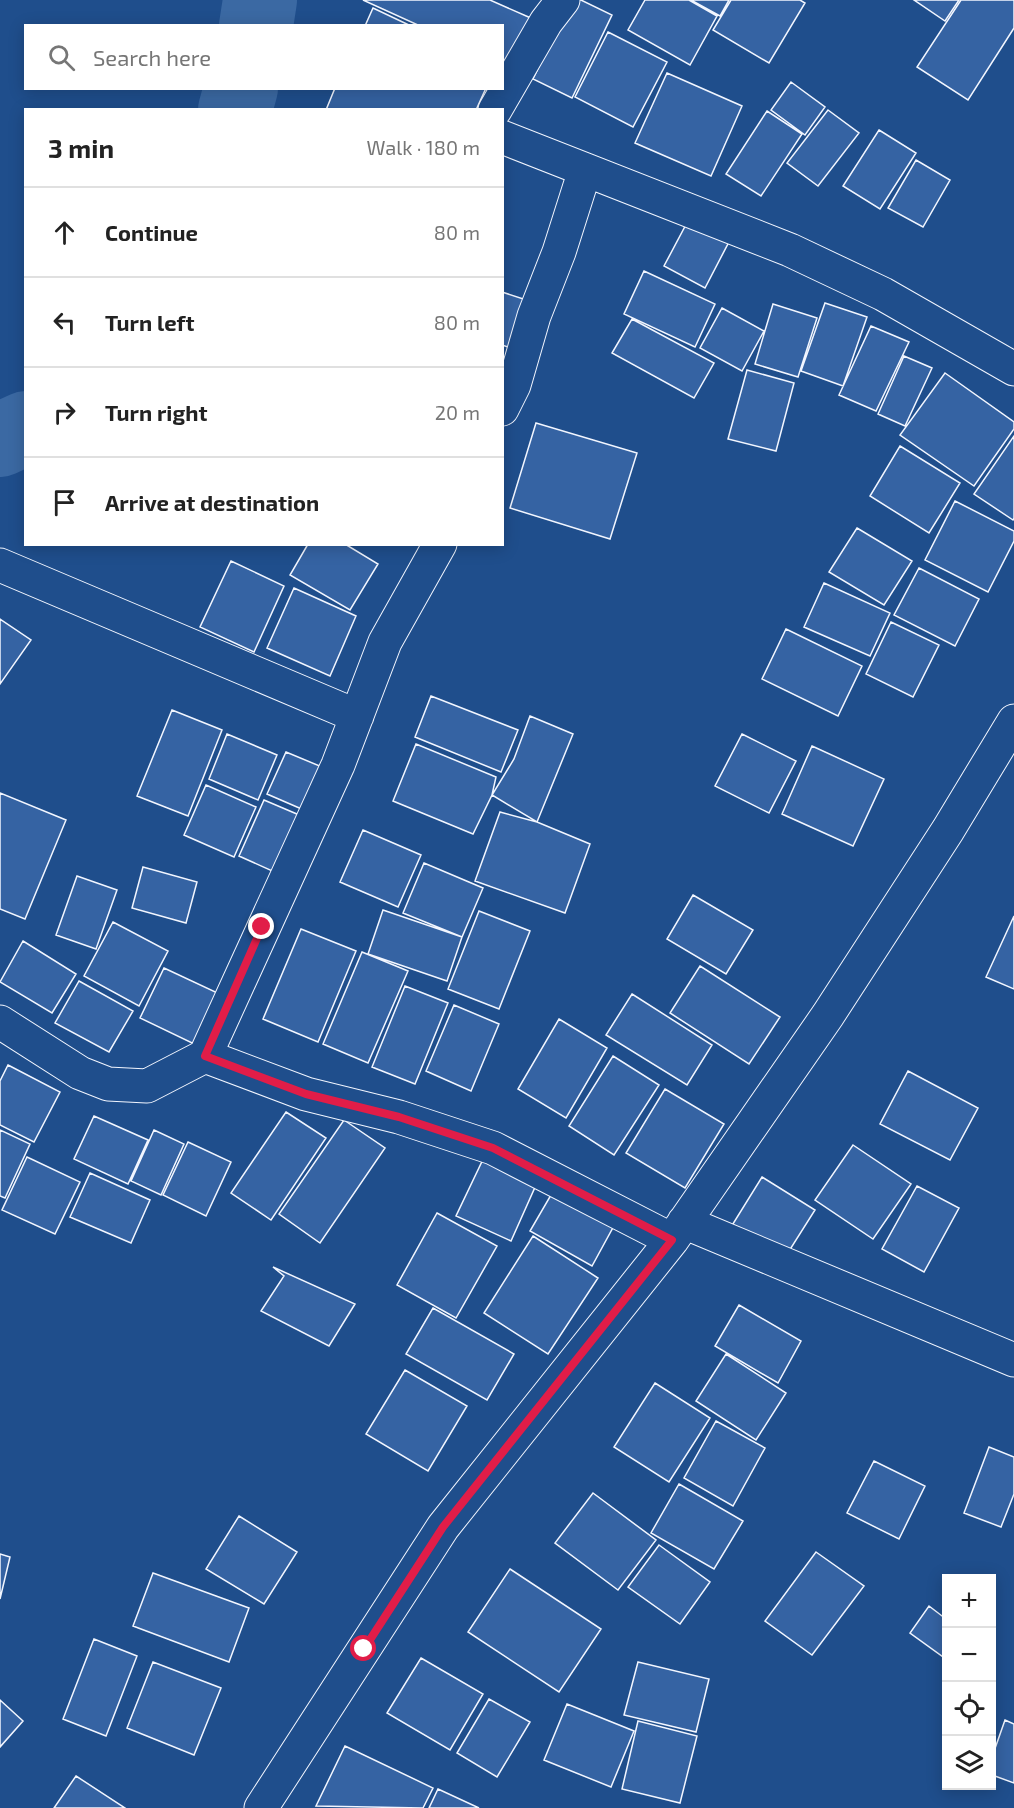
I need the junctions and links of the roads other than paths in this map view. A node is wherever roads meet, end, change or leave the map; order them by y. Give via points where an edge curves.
1 (563, 0) edge
2 (496, 108) edge
3 (504, 138) edge
4 (585, 170) junction
5 (1014, 369) edge
6 (504, 405) edge
7 (439, 546) edge
8 (0, 565) edge
9 (357, 716) junction
10 (1014, 721) edge
11 (0, 1022) edge
12 (205, 1056) junction
13 (678, 1231) junction
14 (1014, 1360) edge
15 (261, 1808) edge

1 - 2 street
3 - 4 street
4 - 5 street via 790,250 883,294
4 - 6 street
7 - 9 street via 385,642
8 - 9 street
9 - 12 street
10 - 13 street via 834,1005
11 - 12 street via 80,1072 108,1084 147,1086
12 - 13 street via 306,1094 465,1136
13 - 14 street
13 - 15 street via 443,1527

